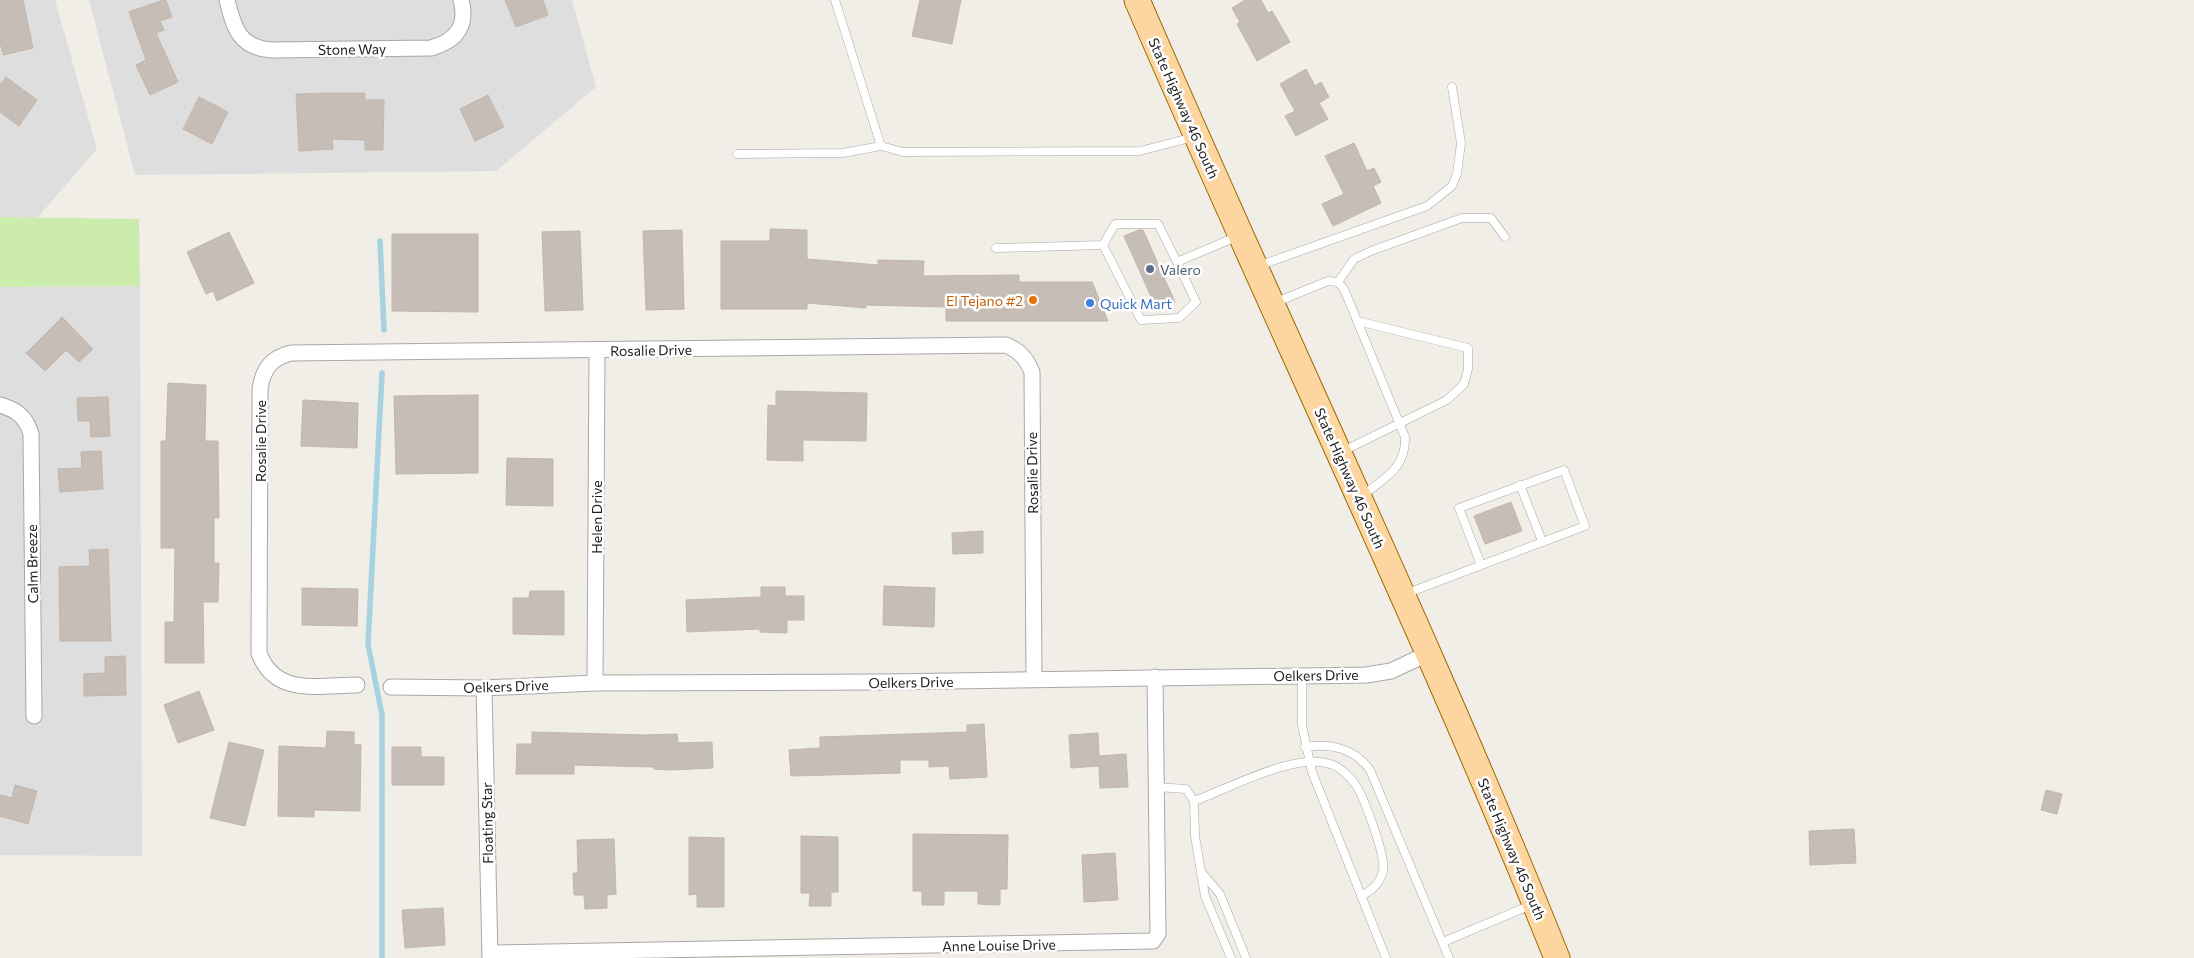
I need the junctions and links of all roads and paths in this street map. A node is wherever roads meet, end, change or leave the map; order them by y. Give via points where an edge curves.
1 (227, 0) edge
2 (460, 0) edge
3 (835, 0) edge
4 (1137, 0) edge
5 (1452, 87) dead end
6 (1196, 137) junction
7 (881, 146) junction
8 (737, 154) dead end
9 (1242, 235) junction
10 (1505, 237) dead end
11 (1103, 245) junction
12 (996, 248) dead end
13 (1177, 262) junction
14 (1256, 266) junction
15 (1338, 282) junction
16 (1273, 303) junction
17 (1357, 321) junction
18 (597, 351) junction
19 (0, 405) edge
20 (1399, 421) junction
21 (1339, 453) junction
22 (1520, 485) junction
23 (1360, 497) junction
24 (1542, 541) junction
25 (1481, 565) junction
26 (1401, 596) junction
27 (1427, 654) junction
28 (1302, 676) junction
29 (1155, 677) junction
30 (1034, 679) junction
31 (594, 683) junction
32 (357, 685) dead end
33 (391, 687) dead end
34 (484, 688) junction
35 (34, 716) dead end
36 (1305, 747) junction
37 (1310, 762) junction
38 (1156, 787) junction
39 (1194, 801) junction
40 (1203, 874) junction
41 (1361, 896) junction
42 (1535, 903) junction
43 (1443, 942) junction
44 (490, 955) edge
45 (1231, 958) edge
46 (1246, 958) edge
47 (1386, 958) edge
48 (1449, 958) edge
49 (1557, 958) edge

1 - 2 street, Stone Way via 232,22 245,42 258,49 272,50 431,48 445,44 457,35 461,22
3 - 7 lane
4 - 6 main road, State Highway 46 South
5 - 14 lane via 1461,143 1452,186 1427,206
6 - 7 lane via 1140,150 903,152
6 - 9 main road, State Highway 46 South
7 - 8 lane via 843,152
9 - 13 lane
9 - 14 main road, State Highway 46 South
10 - 15 lane via 1490,218 1462,218 1354,259
11 - 12 lane
11 - 13 lane via 1114,224 1158,224
11 - 13 lane via 1142,320 1179,318 1196,302
14 - 16 main road, State Highway 46 South
15 - 16 lane via 1328,281
15 - 17 lane
16 - 21 main road, State Highway 46 South
17 - 20 lane
17 - 20 lane via 1468,348 1464,384 1447,400
18 - 30 street, Rosalie Drive via 1006,345 1017,349 1032,372
18 - 31 street, Helen Drive
18 - 32 street, Rosalie Drive via 291,353 279,356 268,365 260,389 259,653 270,674 293,685
19 - 35 street, Calm Breeze via 20,414 28,423 31,434
20 - 21 lane
20 - 23 lane via 1405,437 1405,452 1398,467
21 - 23 main road, State Highway 46 South
22 - 24 lane
22 - 24 lane via 1564,470 1585,526
22 - 25 lane via 1459,508
23 - 26 main road, State Highway 46 South
24 - 25 lane
25 - 26 lane
26 - 27 main road, State Highway 46 South
27 - 28 street, Oelkers Drive via 1379,674
27 - 42 main road, State Highway 46 South
28 - 29 street, Oelkers Drive
28 - 36 lane
29 - 30 street, Oelkers Drive
29 - 38 street, Anne Louise Drive
30 - 31 street, Oelkers Drive
31 - 34 street, Oelkers Drive
33 - 34 street, Oelkers Drive
34 - 44 street, Floating Star
36 - 37 lane
36 - 43 lane via 1322,744 1341,748 1356,755 1370,770
37 - 39 lane via 1282,766
37 - 41 lane
37 - 41 lane via 1332,764 1348,775 1357,786 1377,835 1383,870 1378,884
38 - 39 lane via 1186,788
38 - 44 street, Anne Louise Drive via 1158,934 1153,941
39 - 40 lane via 1195,836
40 - 45 lane via 1205,896
40 - 46 lane via 1220,894
41 - 47 lane
42 - 43 lane
42 - 49 main road, State Highway 46 South
43 - 48 lane

